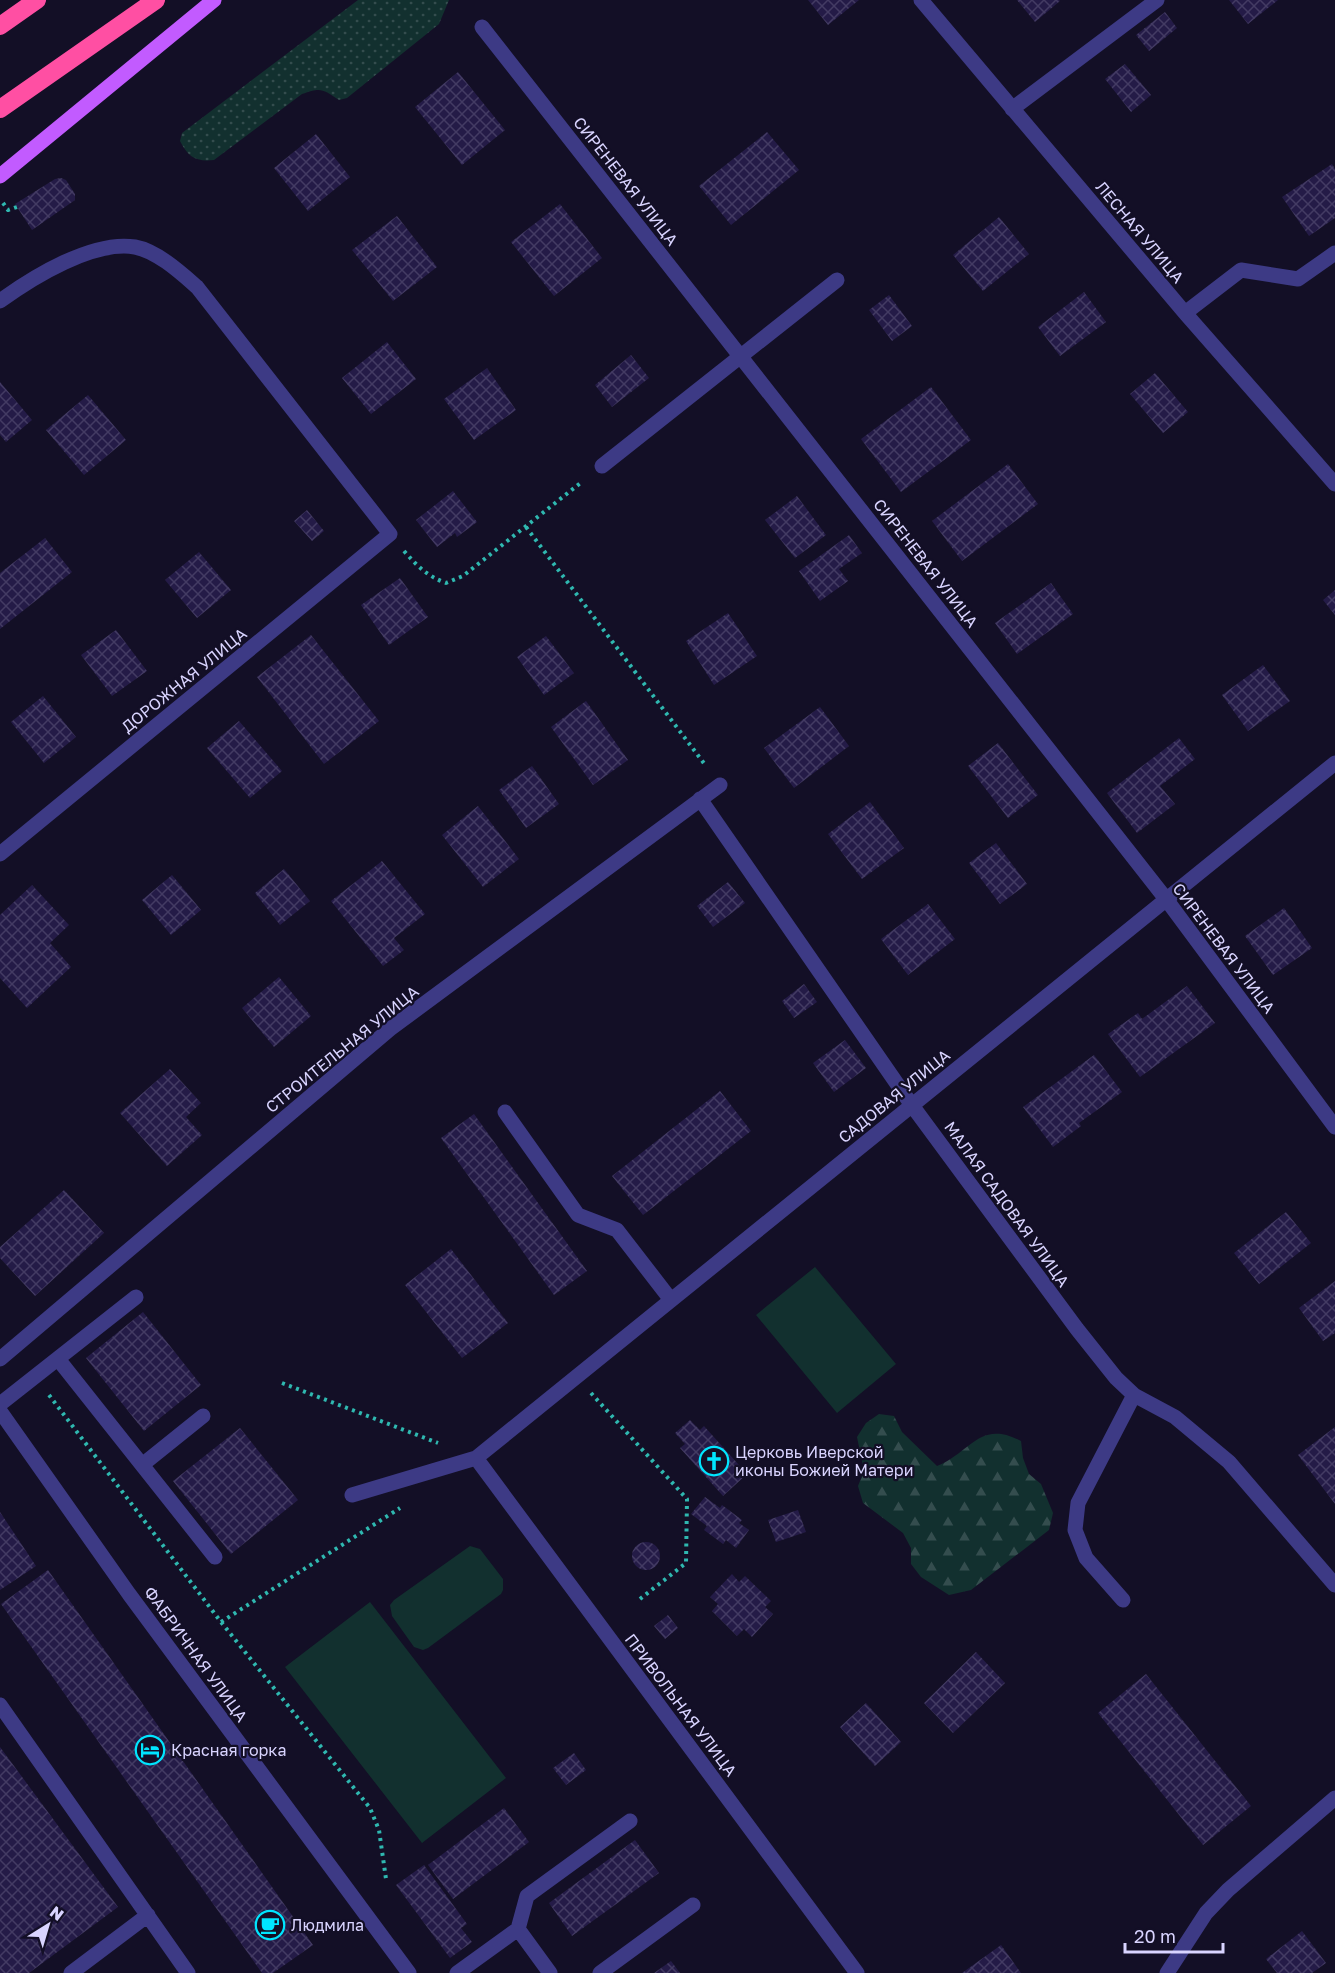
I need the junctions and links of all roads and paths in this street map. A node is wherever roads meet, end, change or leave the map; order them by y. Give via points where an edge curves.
1 (37, 0) edge
2 (156, 0) edge
3 (214, 0) edge
4 (921, 0) edge
5 (1156, 0) edge
6 (0, 26) edge
7 (482, 27) dead end
8 (0, 109) edge
9 (1012, 109) junction
10 (0, 176) edge
11 (3, 203) dead end
12 (17, 207) dead end
13 (1335, 254) edge
14 (837, 280) dead end
15 (0, 301) edge
16 (1185, 313) junction
17 (741, 356) junction
18 (602, 466) joint
19 (1335, 484) edge
20 (526, 527) junction
21 (390, 534) junction
22 (1335, 763) edge
23 (720, 785) joint
24 (700, 799) junction
25 (0, 854) edge
26 (1166, 898) junction
27 (911, 1104) junction
28 (505, 1112) dead end
29 (1335, 1127) edge
30 (136, 1297) dead end
31 (671, 1300) junction
32 (0, 1359) edge
33 (58, 1359) junction
34 (36, 1376) junction
35 (576, 1377) junction
36 (282, 1383) dead end
37 (1134, 1395) junction
38 (0, 1404) edge
39 (0, 1411) edge
40 (203, 1416) dead end
41 (476, 1458) junction
42 (142, 1465) junction
43 (352, 1495) dead end
44 (410, 1502) dead end
45 (215, 1557) dead end
46 (1335, 1585) edge
47 (640, 1599) dead end
48 (1123, 1600) dead end
49 (220, 1622) junction
50 (0, 1705) edge
51 (1335, 1798) edge
52 (630, 1821) dead end
53 (386, 1879) dead end
54 (693, 1905) dead end
55 (148, 1915) junction
56 (518, 1929) junction
57 (71, 1973) edge
58 (188, 1973) edge
59 (409, 1973) edge
60 (457, 1973) edge
61 (550, 1973) edge
62 (600, 1973) edge
63 (857, 1973) edge
64 (1167, 1973) edge

1 - 6 highway
2 - 8 highway
3 - 10 main road
4 - 9 street, ЛЕСНАЯ УЛИЦА
5 - 9 street
7 - 17 street, СИРЕНЕВАЯ УЛИЦА
9 - 16 street, ЛЕСНАЯ УЛИЦА
11 - 12 path via 8,210
13 - 16 street via 1298,279 1241,270
14 - 17 street
15 - 21 street via 55,267 100,248 136,247 166,261 197,287
16 - 19 street, ЛЕСНАЯ УЛИЦА
17 - 18 street
17 - 26 street, СИРЕНЕВАЯ УЛИЦА
18 - 20 path
20 - 21 path via 463,576 446,583 419,568
20 - 23 path
21 - 25 street, ДОРОЖНАЯ УЛИЦА
22 - 26 street, САДОВАЯ УЛИЦА
23 - 24 street, СТРОИТЕЛЬНАЯ УЛИЦА
24 - 27 street, МАЛАЯ САДОВАЯ УЛИЦА
24 - 32 street, СТРОИТЕЛЬНАЯ УЛИЦА via 390,1029
26 - 27 street, САДОВАЯ УЛИЦА
26 - 29 street, СИРЕНЕВАЯ УЛИЦА
27 - 31 street, САДОВАЯ УЛИЦА
27 - 37 street, МАЛАЯ САДОВАЯ УЛИЦА via 1077,1329
28 - 31 street via 578,1215 617,1230
30 - 33 street
31 - 35 street, САДОВАЯ УЛИЦА
33 - 34 street
33 - 42 street
34 - 38 street
34 - 49 path
35 - 41 street, САДОВАЯ УЛИЦА
35 - 47 path via 687,1499 686,1563
36 - 41 path
37 - 46 street, МАЛАЯ САДОВАЯ УЛИЦА via 1175,1417 1229,1462
37 - 48 street via 1078,1503 1075,1530 1086,1558
39 - 59 street, ФАБРИЧНАЯ УЛИЦА via 129,1594
40 - 42 street
41 - 43 street
41 - 63 street, ПРИВОЛЬНАЯ УЛИЦА
42 - 45 street
44 - 49 path
49 - 53 path via 370,1808 379,1830
50 - 55 street
51 - 64 street via 1228,1890 1206,1913
52 - 56 street via 527,1896
54 - 62 street
55 - 57 street
55 - 58 street
56 - 60 street
56 - 61 street

